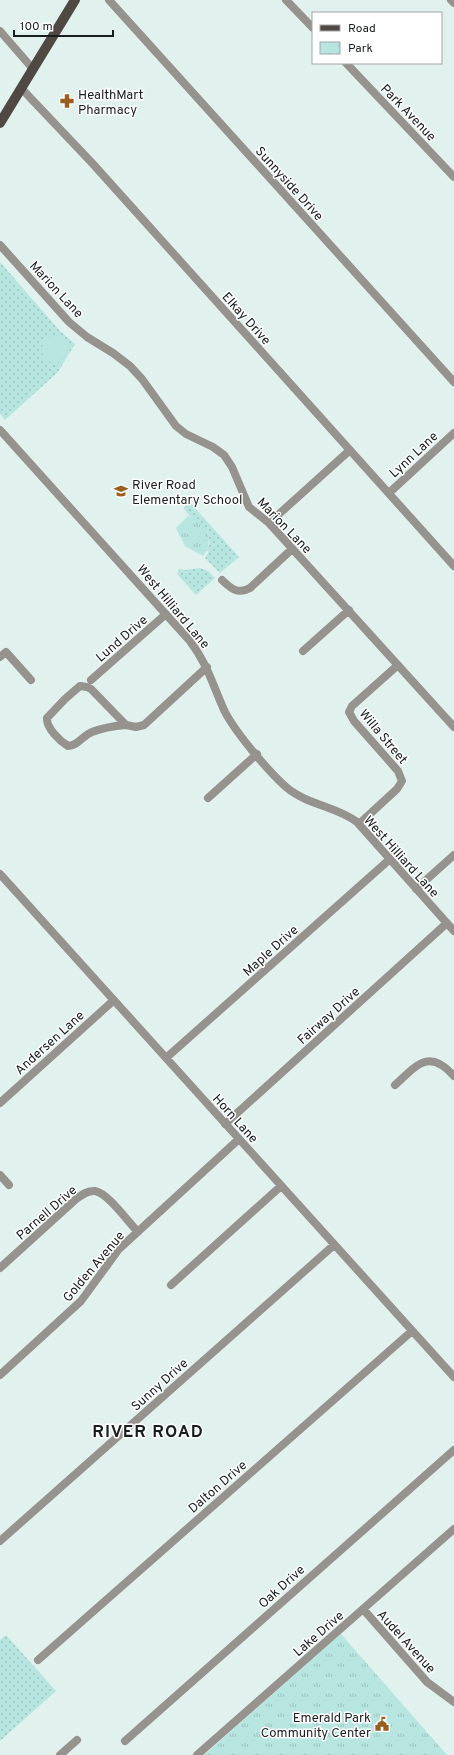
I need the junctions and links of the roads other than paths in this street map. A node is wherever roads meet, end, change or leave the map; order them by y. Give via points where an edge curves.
1 (74, 0) edge
2 (109, 0) edge
3 (286, 0) edge
4 (452, 0) edge
5 (454, 3) edge
6 (312, 27) edge
7 (0, 31) edge
8 (347, 64) edge
9 (33, 69) junction
10 (21, 88) junction
11 (0, 124) edge
12 (454, 177) edge
13 (0, 245) edge
14 (454, 382) edge
15 (0, 430) edge
16 (454, 433) edge
17 (350, 450) junction
18 (389, 493) junction
19 (268, 523) junction
20 (292, 549) junction
21 (454, 566) edge
22 (222, 580) dead end
23 (349, 610) junction
24 (166, 614) junction
25 (303, 651) dead end
26 (0, 657) edge
27 (398, 665) junction
28 (207, 667) junction
29 (31, 680) dead end
30 (91, 680) dead end
31 (126, 725) junction
32 (454, 727) edge
33 (257, 754) junction
34 (208, 798) dead end
35 (359, 824) junction
36 (454, 855) edge
37 (390, 859) junction
38 (0, 874) edge
39 (416, 889) junction
40 (447, 924) junction
41 (454, 931) edge
42 (114, 1000) junction
43 (166, 1058) junction
44 (454, 1076) edge
45 (395, 1085) dead end
46 (0, 1103) edge
47 (225, 1124) junction
48 (238, 1140) junction
49 (0, 1175) edge
50 (10, 1185) dead end
51 (280, 1186) junction
52 (138, 1232) junction
53 (334, 1245) junction
54 (0, 1268) edge
55 (171, 1284) dead end
56 (412, 1331) junction
57 (0, 1375) edge
58 (454, 1377) edge
59 (454, 1450) edge
60 (454, 1529) edge
61 (0, 1541) edge
62 (363, 1609) junction
63 (38, 1660) dead end
64 (454, 1702) edge
65 (77, 1740) dead end
66 (125, 1741) dead end
67 (60, 1755) edge
68 (197, 1755) edge

1 - 9 main road
2 - 14 street, Sunnyside Drive
3 - 6 street
4 - 5 street
7 - 9 street
8 - 12 street, Park Avenue
9 - 10 main road
10 - 11 main road
10 - 17 street, Elkay Drive via 99,170
13 - 19 street, Marion Lane via 69,322 130,366 176,426 224,455 232,467 249,507
15 - 24 street, West Hilliard Lane
16 - 18 street, Lynn Lane
17 - 18 street, Elkay Drive
17 - 19 street
18 - 21 street, Elkay Drive
19 - 20 street, Marion Lane
20 - 22 street via 245,591 231,589
20 - 23 street, Marion Lane
23 - 25 street
23 - 27 street, Marion Lane
24 - 28 street, West Hilliard Lane via 190,641
24 - 30 street, Lund Drive
26 - 29 street via 6,652
27 - 32 street, Marion Lane
27 - 35 street, Willa Street via 346,712 398,771 405,784
28 - 31 street via 144,725
28 - 33 street, West Hilliard Lane via 226,713
31 - 31 street via 90,733 74,746 70,746 63,742 47,722 49,715 65,699 80,686 84,686 91,689
33 - 34 street
33 - 35 street, West Hilliard Lane via 293,792 344,814
35 - 37 street, West Hilliard Lane
36 - 39 street
37 - 39 street, West Hilliard Lane
37 - 43 street, Maple Drive
38 - 42 street, Horn Lane
39 - 40 street, West Hilliard Lane
40 - 41 street, West Hilliard Lane
40 - 47 street, Fairway Drive
42 - 43 street, Horn Lane
42 - 46 street, Andersen Lane
43 - 47 street, Horn Lane
44 - 45 street via 442,1064 426,1062 419,1064
47 - 48 street, Horn Lane
48 - 51 street, Horn Lane
48 - 52 street, Golden Avenue
49 - 50 street
51 - 53 street, Horn Lane
51 - 55 street
52 - 54 street, Parnell Drive via 107,1198 91,1191 79,1197
52 - 57 street, Golden Avenue via 113,1257 81,1301
53 - 56 street, Horn Lane
53 - 61 street, Sunny Drive
56 - 58 street, Horn Lane
56 - 63 street, Dalton Drive
59 - 66 street, Oak Drive
60 - 62 street, Lake Drive
62 - 64 street, Audel Avenue via 427,1682
62 - 68 street, Lake Drive
65 - 67 street

